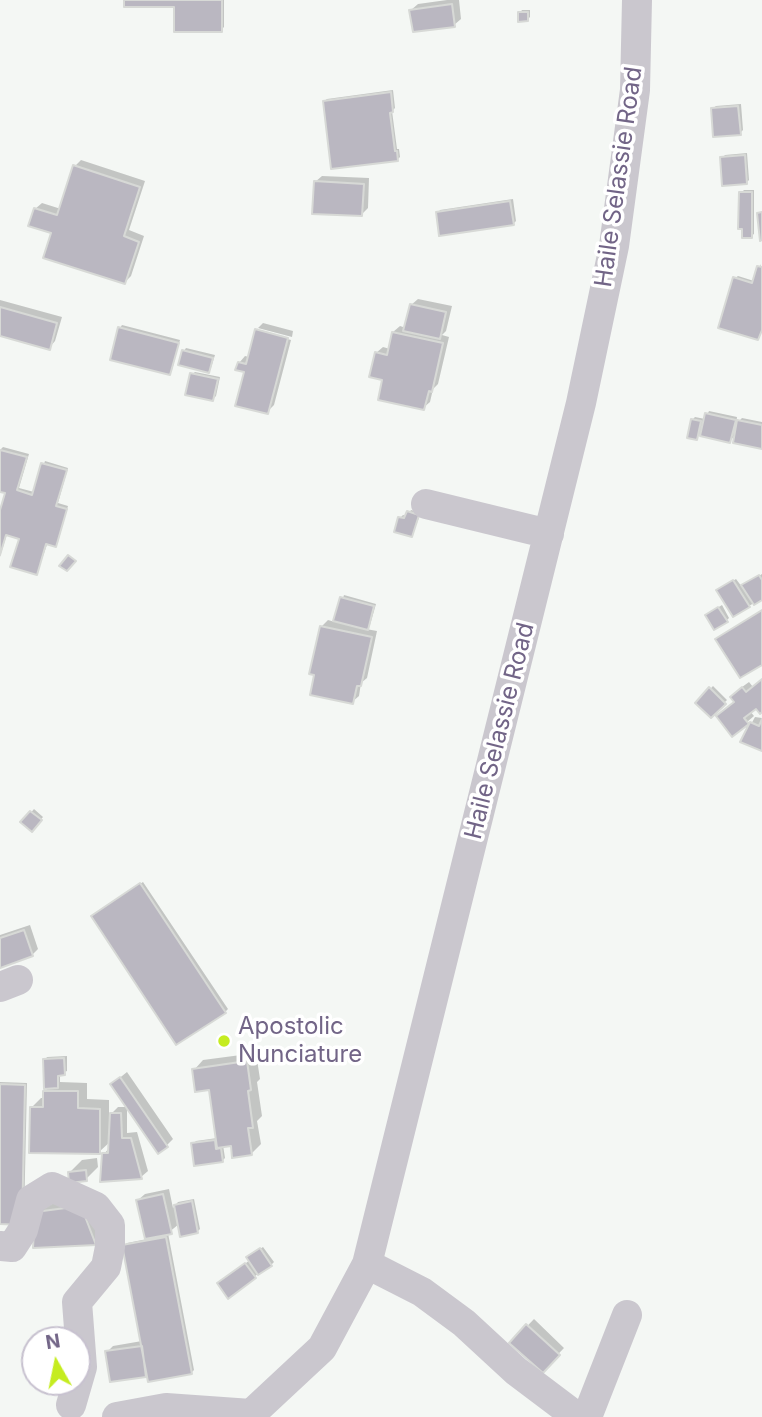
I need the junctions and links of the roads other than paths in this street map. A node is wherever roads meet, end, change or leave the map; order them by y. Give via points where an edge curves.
1 (637, 0) edge
2 (426, 504) dead end
3 (549, 534) junction
4 (0, 1246) edge
5 (367, 1264) junction
6 (627, 1314) dead end
7 (71, 1405) dead end
8 (250, 1416) edge
9 (117, 1417) edge
10 (577, 1417) edge
11 (587, 1417) edge

1 - 3 street, Haile Selassie Road via 635,90 614,246
2 - 3 street
3 - 5 street, Haile Selassie Road
4 - 7 street via 12,1247 32,1200 52,1187 96,1207 110,1225 106,1267 77,1302 82,1367
5 - 8 street, Haile Selassie Road via 322,1348
5 - 10 street via 422,1292
6 - 11 street
8 - 9 street via 166,1408

